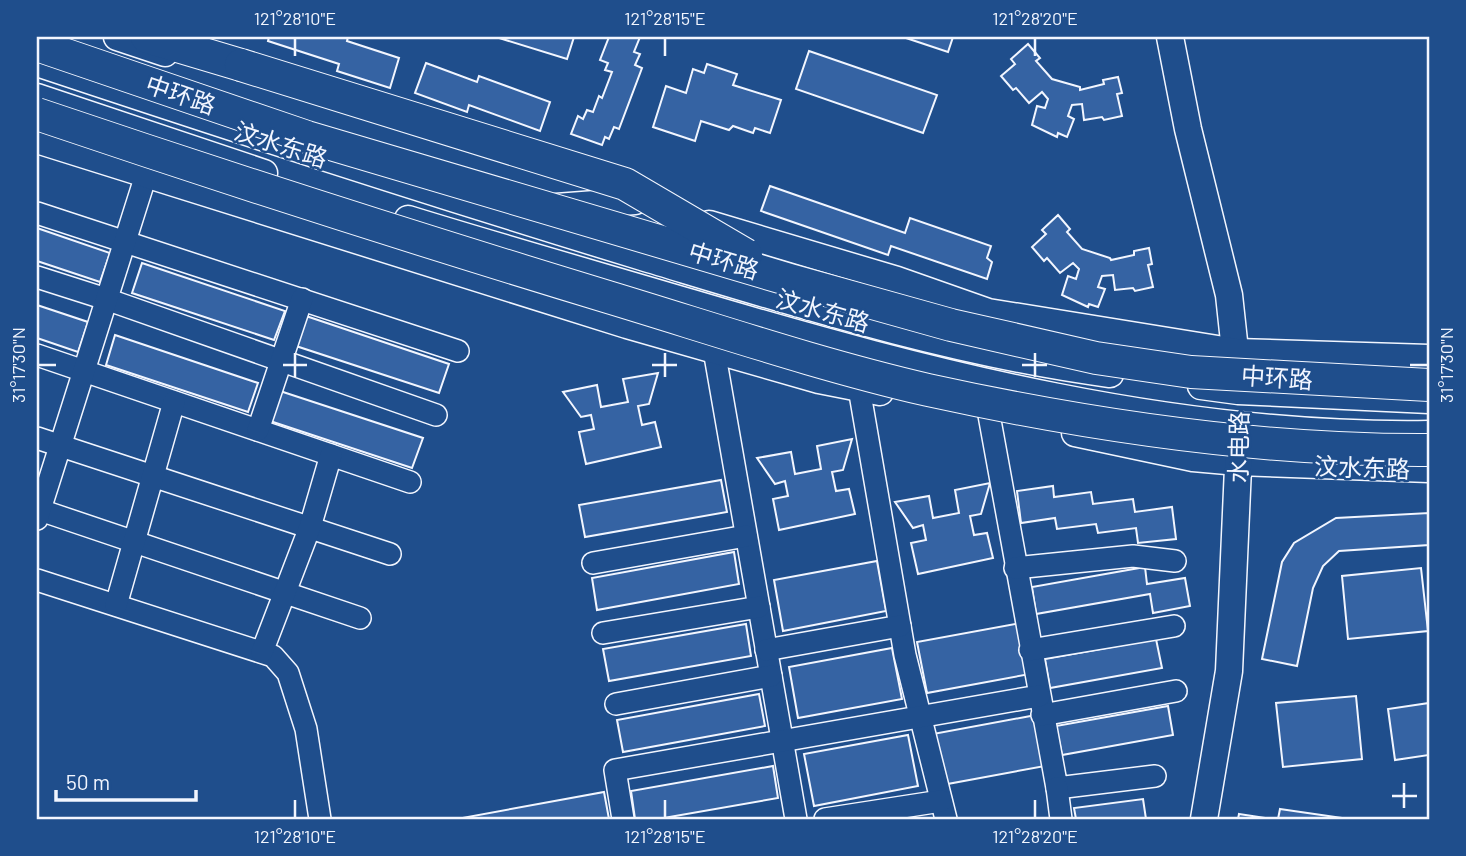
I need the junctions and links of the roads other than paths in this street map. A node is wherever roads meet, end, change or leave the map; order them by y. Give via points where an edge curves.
1 (117, 37) edge
2 (146, 37) edge
3 (194, 37) edge
4 (1170, 37) edge
5 (37, 45) edge
6 (37, 63) edge
7 (37, 97) edge
8 (37, 114) edge
9 (104, 120) junction
10 (37, 131) edge
11 (37, 140) edge
12 (146, 175) junction
13 (635, 201) junction
14 (492, 211) junction
15 (37, 213) edge
16 (742, 234) junction
17 (124, 240) junction
18 (481, 241) junction
19 (37, 278) edge
20 (789, 280) junction
21 (897, 280) junction
22 (106, 299) junction
23 (302, 299) junction
24 (605, 318) junction
25 (967, 347) junction
26 (714, 350) junction
27 (458, 351) dead end
28 (1236, 352) junction
29 (37, 355) edge
30 (1429, 358) edge
31 (281, 360) junction
32 (83, 371) junction
33 (1429, 385) edge
34 (859, 388) junction
35 (1238, 391) junction
36 (1429, 400) edge
37 (174, 402) junction
38 (436, 415) dead end
39 (989, 415) junction
40 (1240, 425) junction
41 (258, 430) junction
42 (1429, 434) edge
43 (37, 438) edge
44 (60, 444) junction
45 (1429, 450) edge
46 (331, 455) junction
47 (1238, 462) junction
48 (1429, 469) edge
49 (154, 475) junction
50 (410, 482) dead end
51 (38, 514) edge
52 (310, 527) junction
53 (746, 536) junction
54 (135, 542) junction
55 (390, 554) dead end
56 (1175, 561) dead end
57 (593, 563) dead end
58 (1015, 568) junction
59 (37, 580) edge
60 (287, 593) junction
61 (116, 606) junction
62 (759, 607) junction
63 (360, 618) dead end
64 (900, 626) junction
65 (1174, 626) dead end
66 (603, 633) dead end
67 (766, 650) junction
68 (1030, 650) junction
69 (262, 652) junction
70 (771, 676) junction
71 (1176, 691) dead end
72 (616, 704) dead end
73 (1041, 705) junction
74 (920, 716) junction
75 (782, 740) junction
76 (1155, 776) dead end
77 (1057, 788) junction
78 (944, 810) edge
79 (320, 819) edge
80 (623, 819) edge
81 (796, 819) edge
82 (825, 819) edge
83 (1061, 819) edge
84 (1203, 819) edge

1 - 13 main road, 汶水东路
2 - 20 highway, bridge via 625,184
3 - 16 street via 630,177
4 - 28 main road, 水电路 via 1229,295
5 - 20 highway, 中环路, bridge via 307,137
6 - 14 main road, 汶水东路
7 - 9 main road, 汶水东路
8 - 45 highway, bridge via 532,274 925,389 1180,435
9 - 10 main road
9 - 18 main road, 汶水东路
11 - 12 main road, 汶水东路
12 - 17 street
12 - 24 main road, 汶水东路
13 - 14 main road
13 - 16 main road, 汶水东路
14 - 25 main road, 汶水东路 via 835,314
15 - 17 street
16 - 21 main road, 汶水东路
17 - 22 street
17 - 23 street
18 - 24 main road
18 - 40 main road, 汶水东路 via 912,365 1117,409
19 - 22 street
20 - 33 highway, 中环路, bridge via 951,325 1096,358 1191,372
21 - 25 main road
21 - 28 main road, 汶水东路 via 988,312
22 - 31 street
22 - 32 street
23 - 27 street
23 - 31 street
24 - 26 main road, 汶水东路
25 - 35 main road, 汶水东路 via 1075,369
26 - 34 main road, 汶水东路
26 - 53 street
28 - 30 main road, 汶水东路
28 - 35 main road, 水电路
29 - 32 street
31 - 38 street
31 - 41 street
32 - 37 street
32 - 44 street
34 - 39 main road, 汶水东路
34 - 64 street
35 - 36 main road, 汶水东路
35 - 40 main road, 水电路
37 - 41 street
37 - 49 street
39 - 47 main road, 汶水东路 via 1194,458
39 - 58 street
40 - 42 main road, 汶水东路 via 1367,435
40 - 47 main road, 水电路
41 - 46 street
43 - 44 street
44 - 49 street
44 - 51 street
46 - 50 street
46 - 52 street
47 - 48 main road, 汶水东路
47 - 84 main road, 水电路 via 1229,671
49 - 52 street
49 - 54 street
51 - 54 street
52 - 55 street
52 - 60 street
53 - 57 street
53 - 62 street
54 - 60 street
54 - 61 street
56 - 58 street via 1133,556
58 - 68 street
59 - 61 street
60 - 63 street
60 - 69 street
61 - 69 street
62 - 66 street
62 - 67 street
64 - 67 street
64 - 74 street
65 - 68 street
67 - 70 street
68 - 73 street
69 - 79 street via 273,656 288,673 306,729
70 - 72 street
70 - 75 street
71 - 73 street
73 - 74 street
73 - 77 street
74 - 75 street
74 - 78 street
75 - 80 street via 615,770
75 - 81 street
76 - 77 street
77 - 83 street
78 - 82 street

